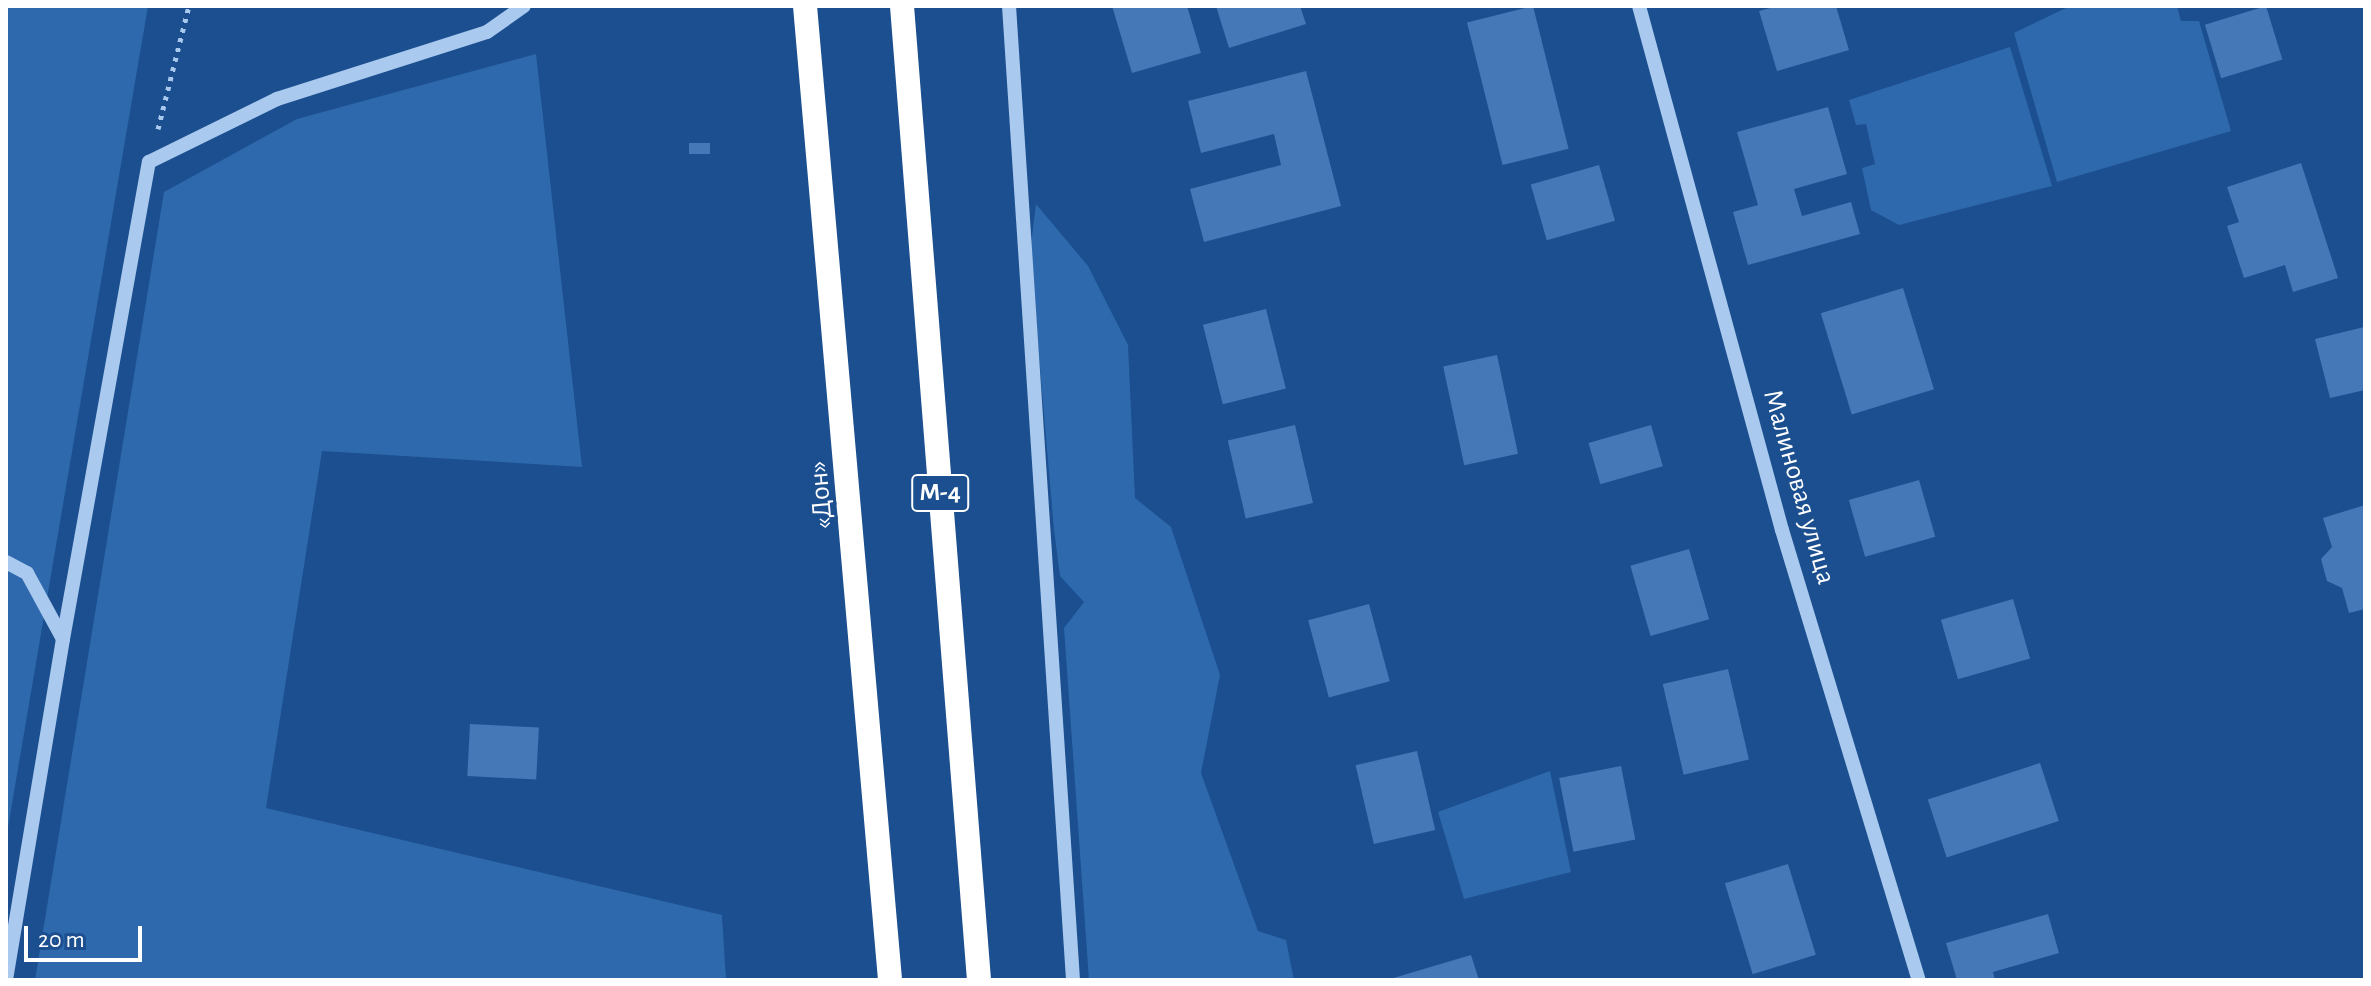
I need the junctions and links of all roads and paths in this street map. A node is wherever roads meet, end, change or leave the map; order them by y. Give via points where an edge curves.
1 (189, 6) edge
2 (524, 6) edge
3 (805, 6) edge
4 (902, 6) edge
5 (1009, 6) edge
6 (1639, 6) edge
7 (149, 162) junction
8 (6, 562) edge
9 (63, 639) junction
10 (6, 980) edge
11 (890, 980) edge
12 (979, 980) edge
13 (1073, 980) edge
14 (1919, 980) edge

1 - 7 path
2 - 7 street via 487,32 277,99
3 - 11 highway, «Дон»
4 - 12 highway, М-4
5 - 13 street
6 - 14 street, Малиновая улица via 1782,530
7 - 9 street
8 - 9 street via 27,573
9 - 10 street

